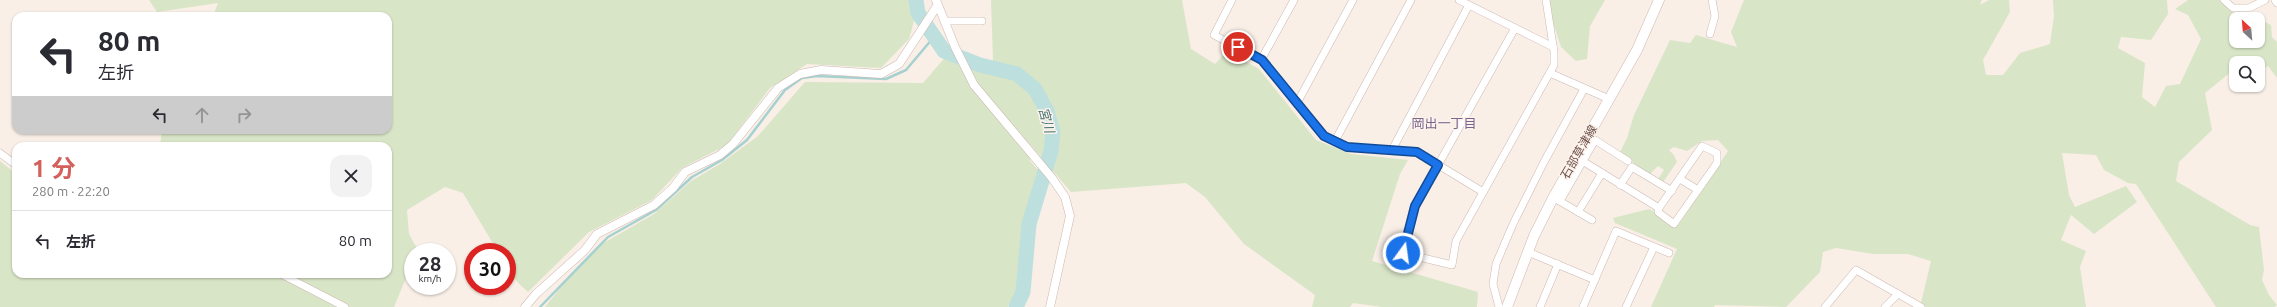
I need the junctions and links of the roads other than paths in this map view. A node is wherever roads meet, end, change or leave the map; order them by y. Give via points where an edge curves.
1 (1232, 0) edge
2 (1294, 0) edge
3 (1353, 0) edge
4 (1411, 0) edge
5 (1459, 0) edge
6 (1546, 0) edge
7 (1659, 0) edge
8 (1712, 0) edge
9 (2224, 0) edge
10 (2242, 0) edge
11 (2266, 0) edge
12 (2275, 0) edge
13 (936, 3) edge
14 (2277, 3) edge
15 (1469, 5) junction
16 (2249, 8) junction
17 (944, 21) junction
18 (982, 21) dead end
19 (1515, 28) junction
20 (1710, 34) dead end
21 (1553, 47) junction
22 (1262, 60) junction
23 (1550, 73) junction
24 (1584, 89) junction
25 (1609, 99) junction
26 (1297, 103) junction
27 (1335, 141) junction
28 (1392, 150) junction
29 (0, 153) edge
30 (1579, 159) junction
31 (1628, 160) dead end
32 (12, 162) edge
33 (1438, 165) junction
34 (1602, 173) junction
35 (1680, 179) junction
36 (1620, 184) junction
37 (1672, 190) junction
38 (1698, 190) junction
39 (1483, 192) junction
40 (1556, 199) junction
41 (1659, 208) junction
42 (1578, 212) junction
43 (1592, 220) dead end
44 (1654, 247) junction
45 (1528, 252) junction
46 (1669, 253) dead end
47 (1558, 264) junction
48 (289, 278) edge
49 (1595, 280) junction
50 (1898, 294) junction
51 (345, 307) edge
52 (525, 307) edge
53 (1050, 307) edge
54 (1499, 307) edge
55 (1507, 307) edge
56 (1540, 307) edge
57 (1583, 307) edge
58 (1626, 307) edge
59 (1825, 307) edge
60 (1885, 307) edge
61 (1921, 307) edge

1 - 22 street via 1214,35
2 - 22 street
3 - 26 street
4 - 27 street
5 - 15 street
6 - 21 street
7 - 25 main road, 石部草津線 via 1637,50
8 - 20 street via 1715,16
9 - 16 street via 2233,8
10 - 16 street
11 - 16 street
12 - 14 street
13 - 17 street
13 - 52 street via 899,64 881,74 821,70 800,74 778,88 734,144 720,155 685,172 673,188 654,205 597,234 585,250
15 - 19 street
15 - 28 street
17 - 18 street
17 - 53 street via 974,85 1065,197 1070,216
19 - 21 street
19 - 33 street
21 - 23 street via 1554,65
22 - 26 street
23 - 24 street
23 - 39 street
24 - 25 street
24 - 54 street via 1544,162 1496,264 1493,284
25 - 30 main road, 石部草津線
26 - 27 street via 1324,136
27 - 28 street via 1347,147
28 - 33 street via 1417,152
29 - 32 street
30 - 31 street via 1595,140
30 - 34 street
30 - 40 main road, 石部草津線
33 - 39 street
33 - 39 street via 1415,206 1403,253 1452,265 1456,241
34 - 36 street
34 - 42 street
35 - 37 street
35 - 38 street
35 - 38 street via 1702,146 1717,154 1717,163
36 - 37 street via 1632,167
36 - 41 street
37 - 41 street
38 - 41 street via 1674,224 1658,212
40 - 42 street
40 - 45 main road, 石部草津線
42 - 43 street
44 - 46 street
44 - 49 street via 1616,231
44 - 58 street
45 - 47 street
45 - 55 main road, 石部草津線
47 - 49 street
47 - 56 street
48 - 51 street
49 - 57 street
50 - 59 street via 1856,270
50 - 60 street
50 - 61 street

